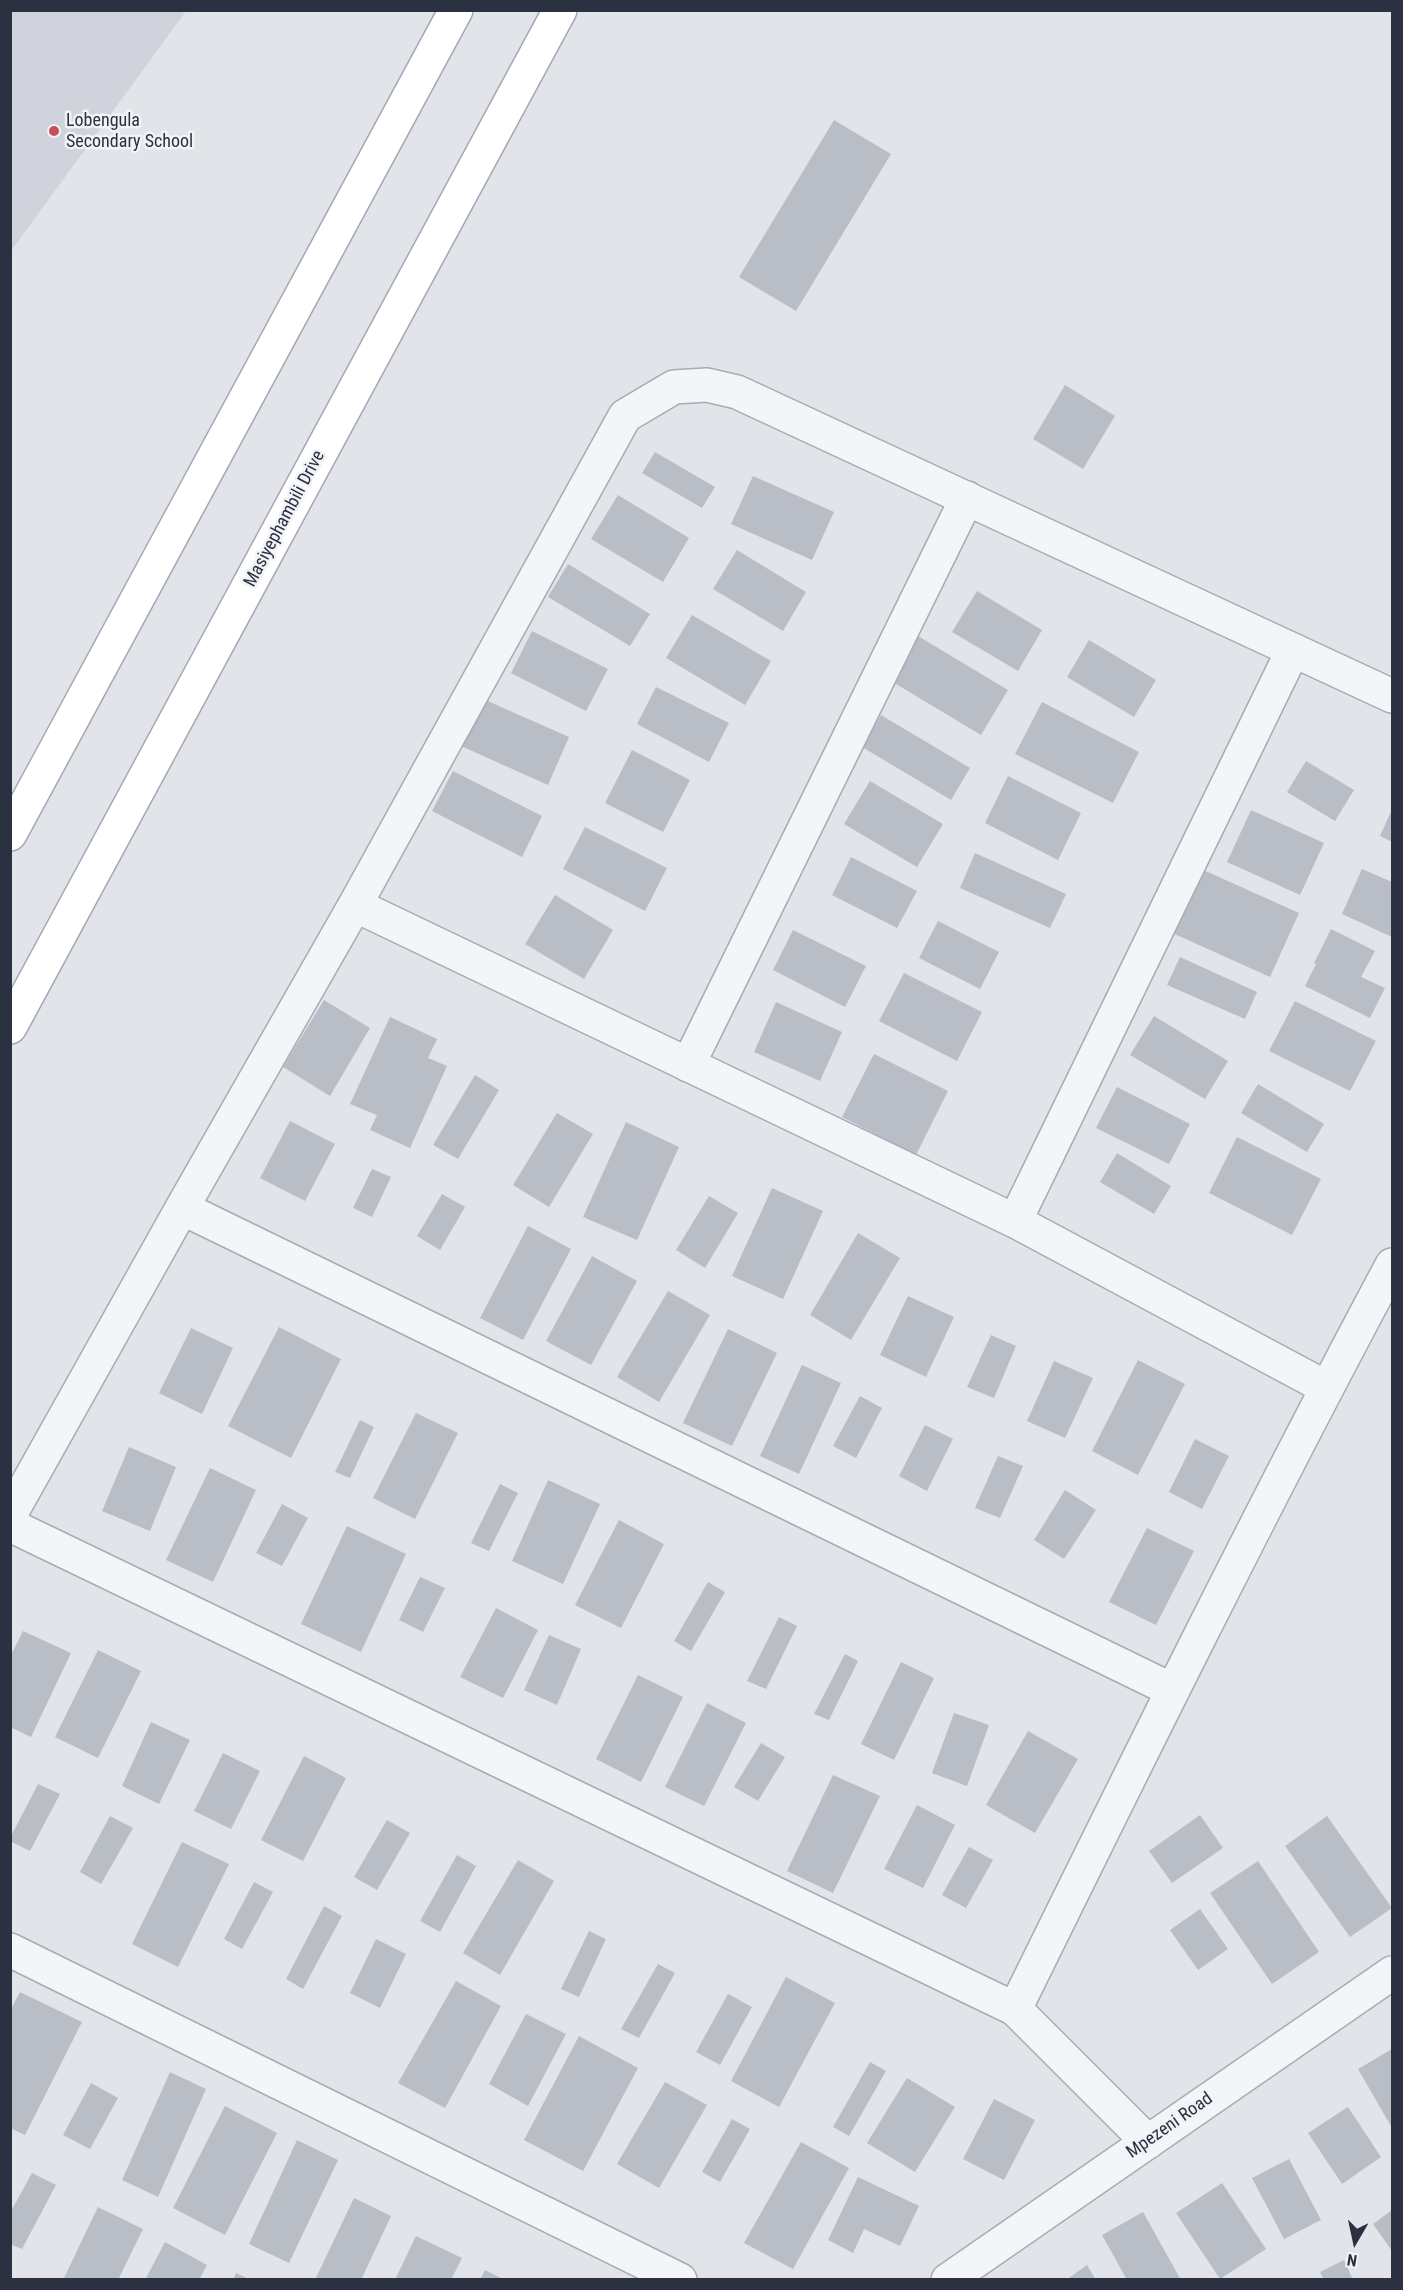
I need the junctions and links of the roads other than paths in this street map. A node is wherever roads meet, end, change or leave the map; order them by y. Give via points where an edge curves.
1 (456, 10) edge
2 (560, 10) edge
3 (967, 498) junction
4 (1293, 650) junction
5 (1392, 696) edge
6 (10, 834) edge
7 (355, 905) junction
8 (10, 1027) edge
9 (688, 1065) junction
10 (182, 1208) junction
11 (1015, 1221) junction
12 (1392, 1265) edge
13 (1327, 1388) junction
14 (10, 1515) edge
15 (10, 1524) edge
16 (1172, 1690) junction
17 (10, 1950) edge
18 (1392, 1973) edge
19 (1015, 2008) junction
20 (1148, 2142) junction
21 (680, 2280) edge
22 (948, 2280) edge

1 - 6 main road
2 - 8 main road, Masiyephambili Drive
3 - 4 street
3 - 7 street via 737,392 707,385 674,387 625,416
3 - 9 street
4 - 5 street
4 - 11 street
7 - 9 street
7 - 10 street
9 - 11 street
10 - 14 street
10 - 16 street
11 - 13 street
12 - 13 street
13 - 16 street
15 - 19 street
16 - 19 street
17 - 21 street
18 - 20 street, Mpezeni Road
19 - 20 street
20 - 22 street, Mpezeni Road

